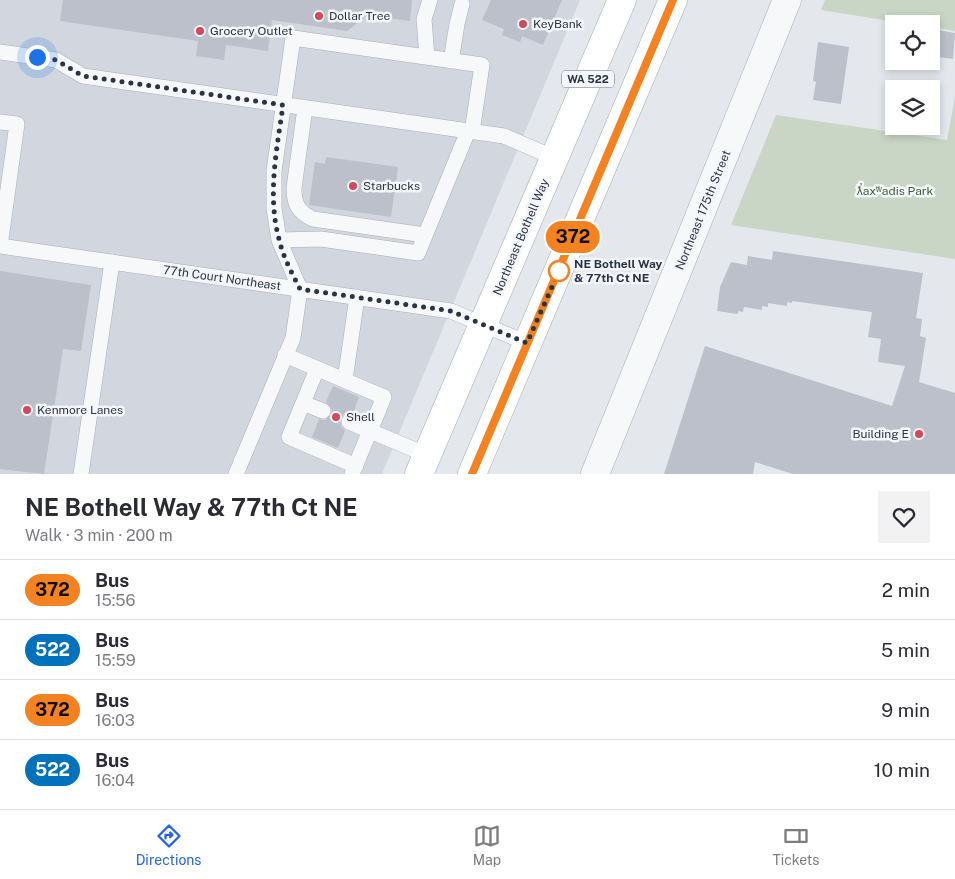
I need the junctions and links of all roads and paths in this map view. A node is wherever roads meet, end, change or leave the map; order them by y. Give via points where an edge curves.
1 (430, 0) edge
2 (622, 0) edge
3 (673, 0) edge
4 (788, 0) edge
5 (462, 4) dead end
6 (0, 52) edge
7 (427, 57) junction
8 (451, 61) junction
9 (283, 105) junction
10 (305, 108) junction
11 (0, 122) edge
12 (470, 131) junction
13 (555, 158) junction
14 (425, 235) junction
15 (279, 240) junction
16 (0, 246) edge
17 (112, 262) junction
18 (300, 289) junction
19 (357, 297) junction
20 (483, 324) junction
21 (527, 343) junction
22 (286, 355) junction
23 (317, 369) junction
24 (345, 380) junction
25 (303, 403) junction
26 (322, 411) dead end
27 (349, 422) dead end
28 (370, 431) junction
29 (423, 465) edge
30 (354, 470) edge
31 (81, 474) edge
32 (236, 474) edge
33 (472, 474) edge
34 (595, 474) edge

1 - 7 lane via 424,19
2 - 13 main road, Northeast Bothell Way / WA 522
3 - 21 main road
4 - 34 street, Northeast 175th Street
5 - 8 lane
6 - 9 lane via 56,60 83,76
7 - 8 lane
7 - 9 lane via 293,38
8 - 12 lane via 482,65
9 - 10 lane
9 - 15 lane via 274,171 274,208
10 - 12 lane
10 - 14 lane via 294,188 297,208 313,219
11 - 16 lane via 17,124
12 - 13 lane via 504,136
12 - 14 lane
13 - 20 main road, Northeast Bothell Way / WA 522
14 - 15 lane via 418,253 321,240
15 - 18 lane
16 - 17 lane, 77th Court Northeast
17 - 18 lane, 77th Court Northeast
17 - 31 lane
18 - 19 lane, 77th Court Northeast
18 - 22 lane via 293,338
19 - 20 lane, 77th Court Northeast via 451,311
19 - 24 lane
20 - 21 lane, 77th Court Northeast
20 - 29 main road, Northeast Bothell Way / WA 522
21 - 33 main road
22 - 23 lane
22 - 32 lane
23 - 24 lane
23 - 25 lane
24 - 28 lane via 384,397
25 - 26 lane
25 - 30 lane via 288,437
27 - 28 lane
28 - 29 lane
28 - 30 lane

